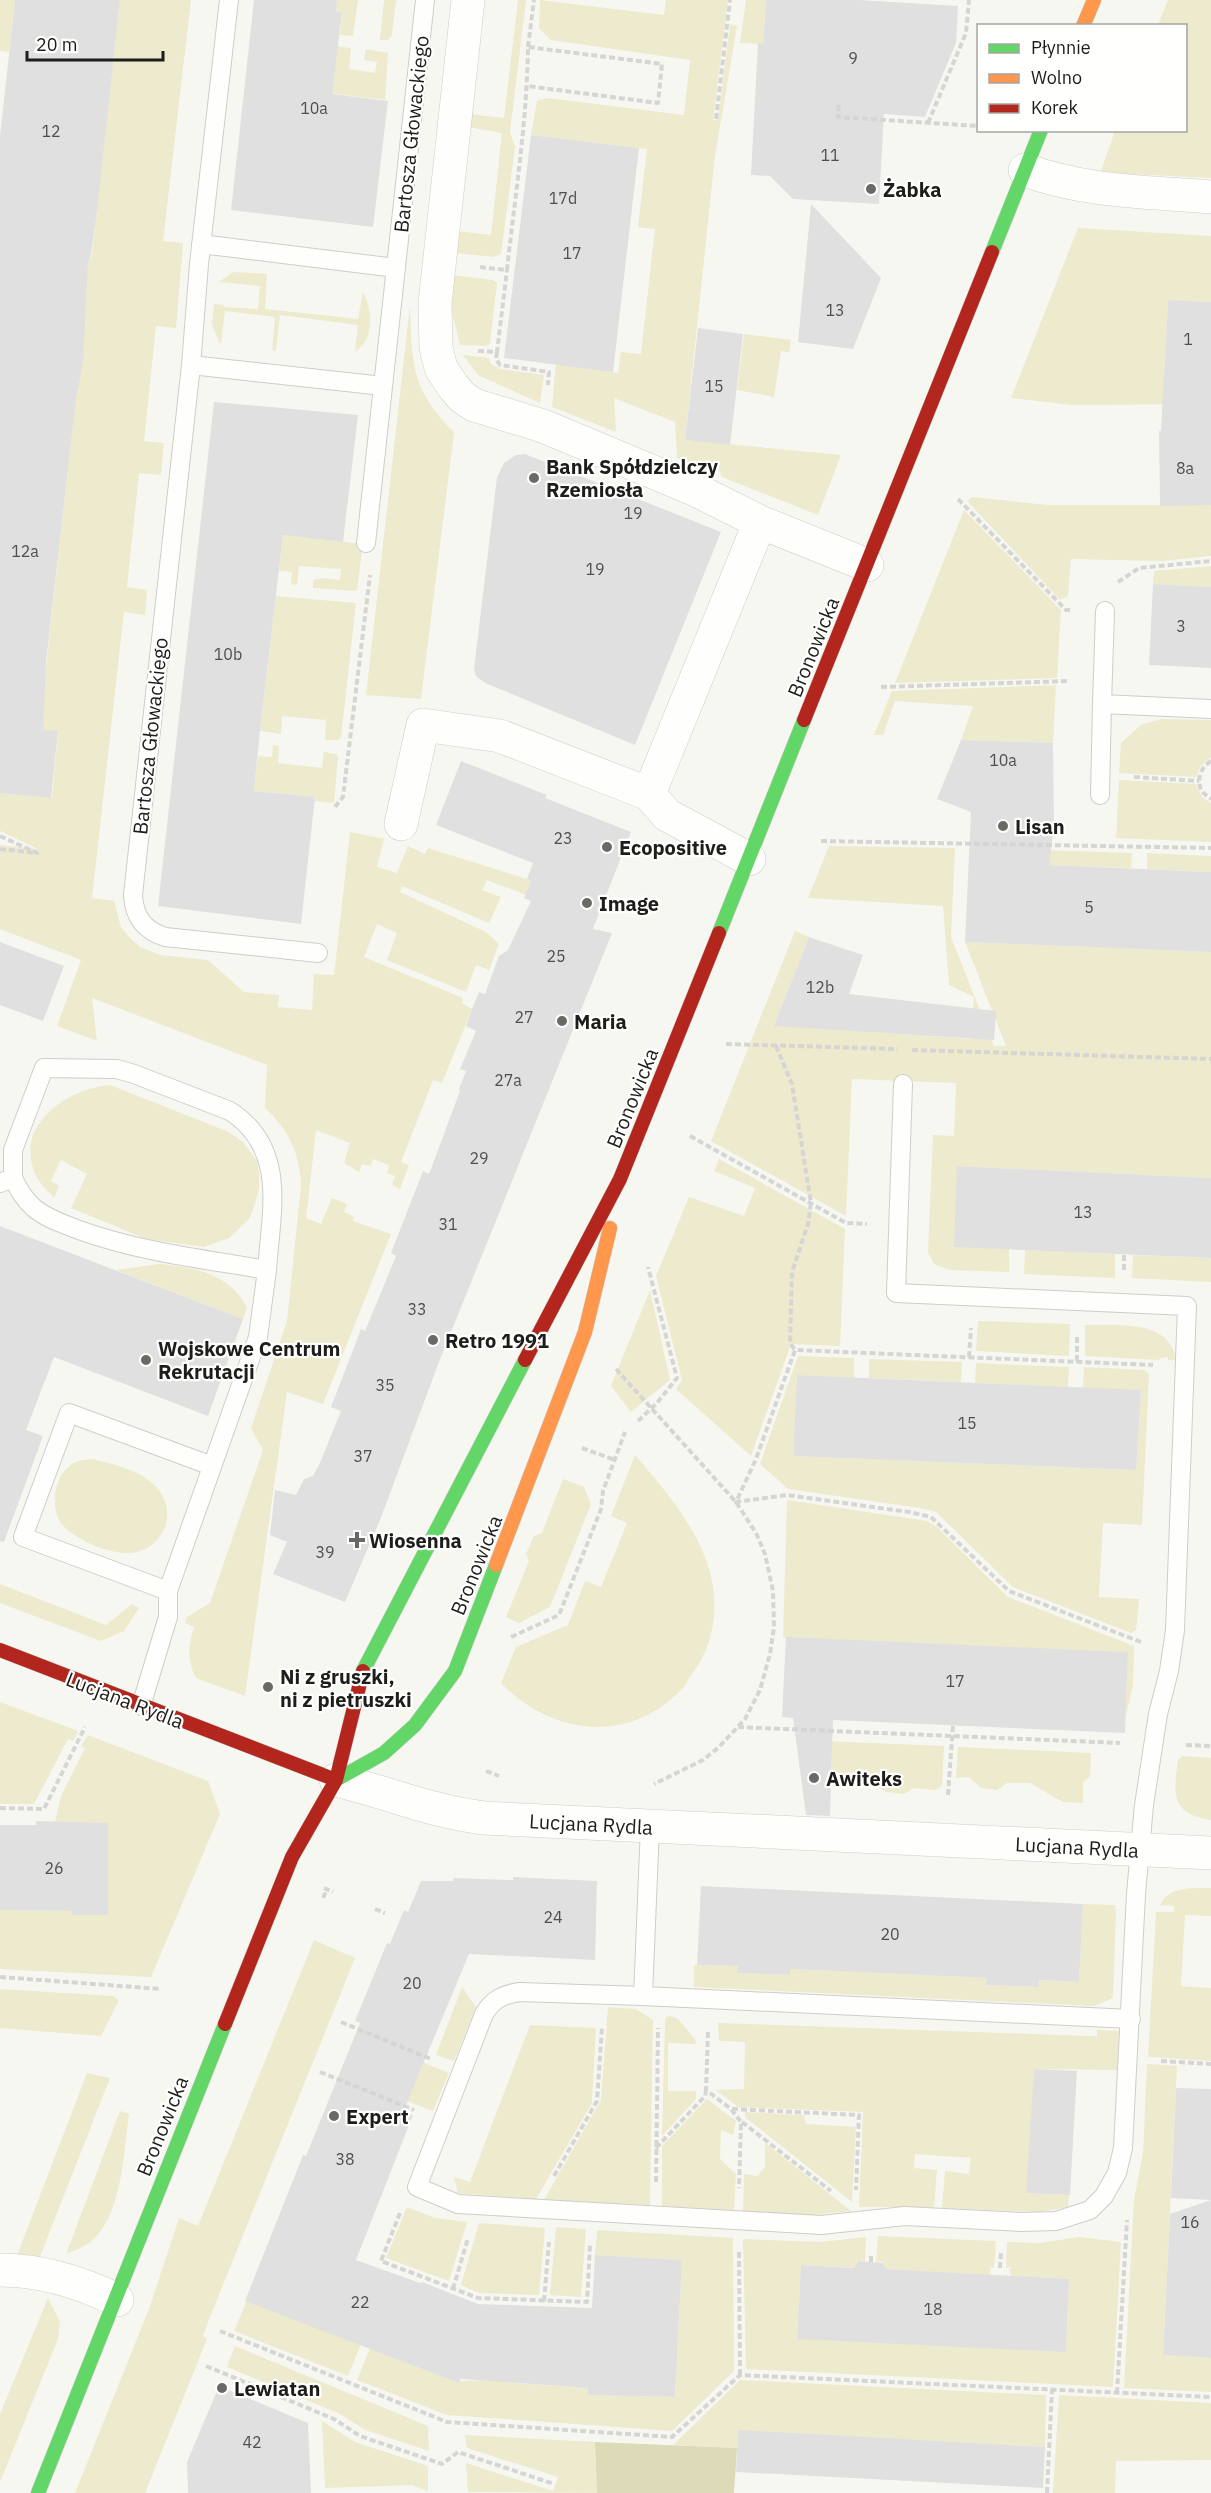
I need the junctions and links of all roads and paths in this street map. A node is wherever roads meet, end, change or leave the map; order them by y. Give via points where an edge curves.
1 (229, 0) edge
2 (425, 0) edge
3 (468, 0) edge
4 (534, 0) edge
5 (730, 0) edge
6 (969, 0) edge
7 (1094, 0) edge
8 (1084, 24) edge
9 (528, 47) junction
10 (527, 86) junction
11 (839, 105) dead end
12 (716, 119) dead end
13 (928, 123) junction
14 (977, 126) edge
15 (1040, 132) edge
16 (1025, 170) junction
17 (1211, 197) edge
18 (201, 244) junction
19 (439, 262) junction
20 (396, 268) junction
21 (507, 270) junction
22 (436, 348) junction
23 (497, 352) junction
24 (191, 365) junction
25 (548, 384) dead end
26 (383, 386) junction
27 (958, 498) dead end
28 (760, 522) junction
29 (366, 543) joint
30 (1211, 561) edge
31 (867, 565) junction
32 (1105, 611) junction
33 (1103, 680) junction
34 (881, 687) dead end
35 (1102, 704) junction
36 (1211, 709) edge
37 (1211, 761) edge
38 (1101, 776) junction
39 (1199, 780) junction
40 (649, 794) junction
41 (1100, 795) dead end
42 (1211, 799) edge
43 (335, 807) dead end
44 (401, 824) dead end
45 (0, 836) edge
46 (821, 841) dead end
47 (1211, 848) edge
48 (0, 849) edge
49 (749, 859) junction
50 (318, 953) dead end
51 (726, 1044) dead end
52 (776, 1046) junction
53 (1211, 1059) edge
54 (903, 1084) dead end
55 (690, 1136) dead end
56 (620, 1179) junction
57 (7, 1180) edge
58 (811, 1203) junction
59 (897, 1226) junction
60 (648, 1267) dead end
61 (267, 1270) junction
62 (795, 1350) junction
63 (613, 1366) dead end
64 (1186, 1366) junction
65 (651, 1410) junction
66 (638, 1421) dead end
67 (626, 1432) dead end
68 (571, 1444) dead end
69 (615, 1460) junction
70 (212, 1466) junction
71 (736, 1502) junction
72 (168, 1591) junction
73 (510, 1638) dead end
74 (0, 1650) edge
75 (1172, 1654) junction
76 (141, 1706) junction
77 (953, 1725) dead end
78 (86, 1726) dead end
79 (737, 1727) junction
80 (952, 1736) junction
81 (1129, 1743) dead end
82 (1176, 1744) dead end
83 (1211, 1746) edge
84 (486, 1771) dead end
85 (505, 1779) dead end
86 (336, 1780) junction
87 (651, 1785) dead end
88 (948, 1795) dead end
89 (0, 1808) edge
90 (650, 1827) junction
91 (1140, 1851) junction
92 (1211, 1853) edge
93 (375, 1909) dead end
94 (385, 1913) dead end
95 (0, 1977) edge
96 (161, 1989) dead end
97 (604, 1996) junction
98 (651, 1997) junction
99 (708, 2000) junction
100 (1131, 2019) junction
101 (341, 2022) dead end
102 (1155, 2060) dead end
103 (1211, 2064) edge
104 (462, 2071) junction
105 (320, 2072) dead end
106 (706, 2090) junction
107 (731, 2109) junction
108 (442, 2121) junction
109 (741, 2122) junction
110 (656, 2148) junction
111 (404, 2203) dead end
112 (535, 2209) junction
113 (859, 2214) junction
114 (1127, 2214) dead end
115 (655, 2216) junction
116 (739, 2220) junction
117 (471, 2229) dead end
118 (549, 2236) dead end
119 (591, 2237) dead end
120 (0, 2270) edge
121 (453, 2289) junction
122 (117, 2300) junction
123 (544, 2301) junction
124 (220, 2331) dead end
125 (206, 2366) dead end
126 (740, 2374) junction
127 (1052, 2389) junction
128 (1117, 2393) junction
129 (1211, 2397) edge
130 (554, 2484) dead end
131 (38, 2493) edge
132 (1047, 2493) edge

1 - 18 lane, Bartosza Głowackiego
2 - 20 lane, Bartosza Głowackiego
3 - 19 street
4 - 9 path
5 - 12 path
6 - 13 path via 966,33
7 - 8 street
9 - 10 path
9 - 10 path via 662,64 658,103
10 - 21 path
11 - 13 path via 838,117
13 - 14 path
15 - 16 street, Bronowicka
16 - 17 street via 1094,189
16 - 31 street, Bronowicka
18 - 20 lane
18 - 24 lane, Bartosza Głowackiego
19 - 21 path
19 - 22 street
20 - 26 lane, Bartosza Głowackiego
21 - 23 path
22 - 23 path
22 - 28 street via 441,368 452,386 474,405 543,426 696,490
23 - 25 path via 500,365 549,372
24 - 26 lane
24 - 50 lane, Bartosza Głowackiego via 133,905 147,929 165,937
26 - 29 lane, Bartosza Głowackiego
27 - 32 path via 1066,610
28 - 31 street
28 - 40 street
29 - 43 path via 373,549 343,797
30 - 32 path via 1139,568 1106,591
31 - 49 street, Bronowicka
32 - 33 lane
33 - 34 path
33 - 35 lane
35 - 36 lane
35 - 38 lane
37 - 39 path via 1202,769
38 - 39 path
38 - 41 lane
39 - 42 path via 1202,792
40 - 44 street via 500,736 423,725
40 - 49 street via 667,815
45 - 48 path via 37,853
46 - 47 path
49 - 56 street, Bronowicka
51 - 52 path
52 - 53 path
52 - 58 path via 792,1084
54 - 59 lane
55 - 58 path
56 - 86 street, Bronowicka via 367,1662
56 - 86 street, Bronowicka via 585,1332 455,1671 415,1725 384,1753
57 - 61 lane via 35,1209 59,1223 109,1241
57 - 61 lane via 13,1150 44,1068 109,1068 134,1074 230,1111 256,1134 264,1147 273,1182
58 - 59 path via 846,1223
58 - 62 path via 790,1283 790,1343
59 - 64 lane via 896,1293 1187,1306
60 - 65 path via 677,1378
61 - 70 lane via 258,1337
62 - 64 path
62 - 71 path via 756,1459
63 - 65 path
64 - 75 lane
65 - 66 path
65 - 71 path
67 - 69 path
68 - 69 path
69 - 73 path via 603,1491 601,1509 559,1615
70 - 72 lane
70 - 72 lane via 69,1413 23,1537
71 - 75 path via 787,1495 931,1517 1009,1591
71 - 79 path via 765,1554 774,1606 765,1677
72 - 76 lane via 168,1617
74 - 76 street, Lucjana Rydla
75 - 91 lane via 1153,1743
76 - 86 street, Lucjana Rydla
77 - 80 path
78 - 89 path via 44,1809
79 - 80 path
79 - 87 path via 703,1760
80 - 81 path
80 - 88 path
82 - 83 path
84 - 85 path
86 - 90 street, Lucjana Rydla via 452,1814
86 - 122 street, Bronowicka via 292,1857
90 - 91 street, Lucjana Rydla
90 - 98 lane
91 - 92 street, Lucjana Rydla
91 - 100 lane
93 - 94 path
95 - 96 path
97 - 98 lane
97 - 104 lane via 520,1992 502,1996 484,2014
97 - 112 path via 597,2101
98 - 99 lane
98 - 110 path
99 - 100 lane
99 - 106 path
100 - 113 lane via 1121,2161 1104,2196 1090,2210 1071,2218 1041,2222
101 - 104 path
102 - 103 path
104 - 108 lane
105 - 108 path
106 - 107 path
106 - 110 path via 705,2096
107 - 109 path
107 - 113 path via 859,2115
108 - 112 lane via 417,2187 450,2202
109 - 113 path
109 - 116 path
110 - 115 path
111 - 121 path via 381,2261
112 - 115 lane
113 - 116 lane via 821,2225
114 - 128 path
115 - 116 lane
116 - 126 path
117 - 121 path
118 - 123 path
119 - 123 path via 587,2302
120 - 122 street via 27,2271 66,2280
121 - 123 path via 478,2298
122 - 131 street, Bronowicka
124 - 126 path via 447,2422 672,2437
125 - 130 path via 338,2421 360,2436 442,2464 458,2452
126 - 127 path
127 - 128 path
127 - 132 path
128 - 129 path

